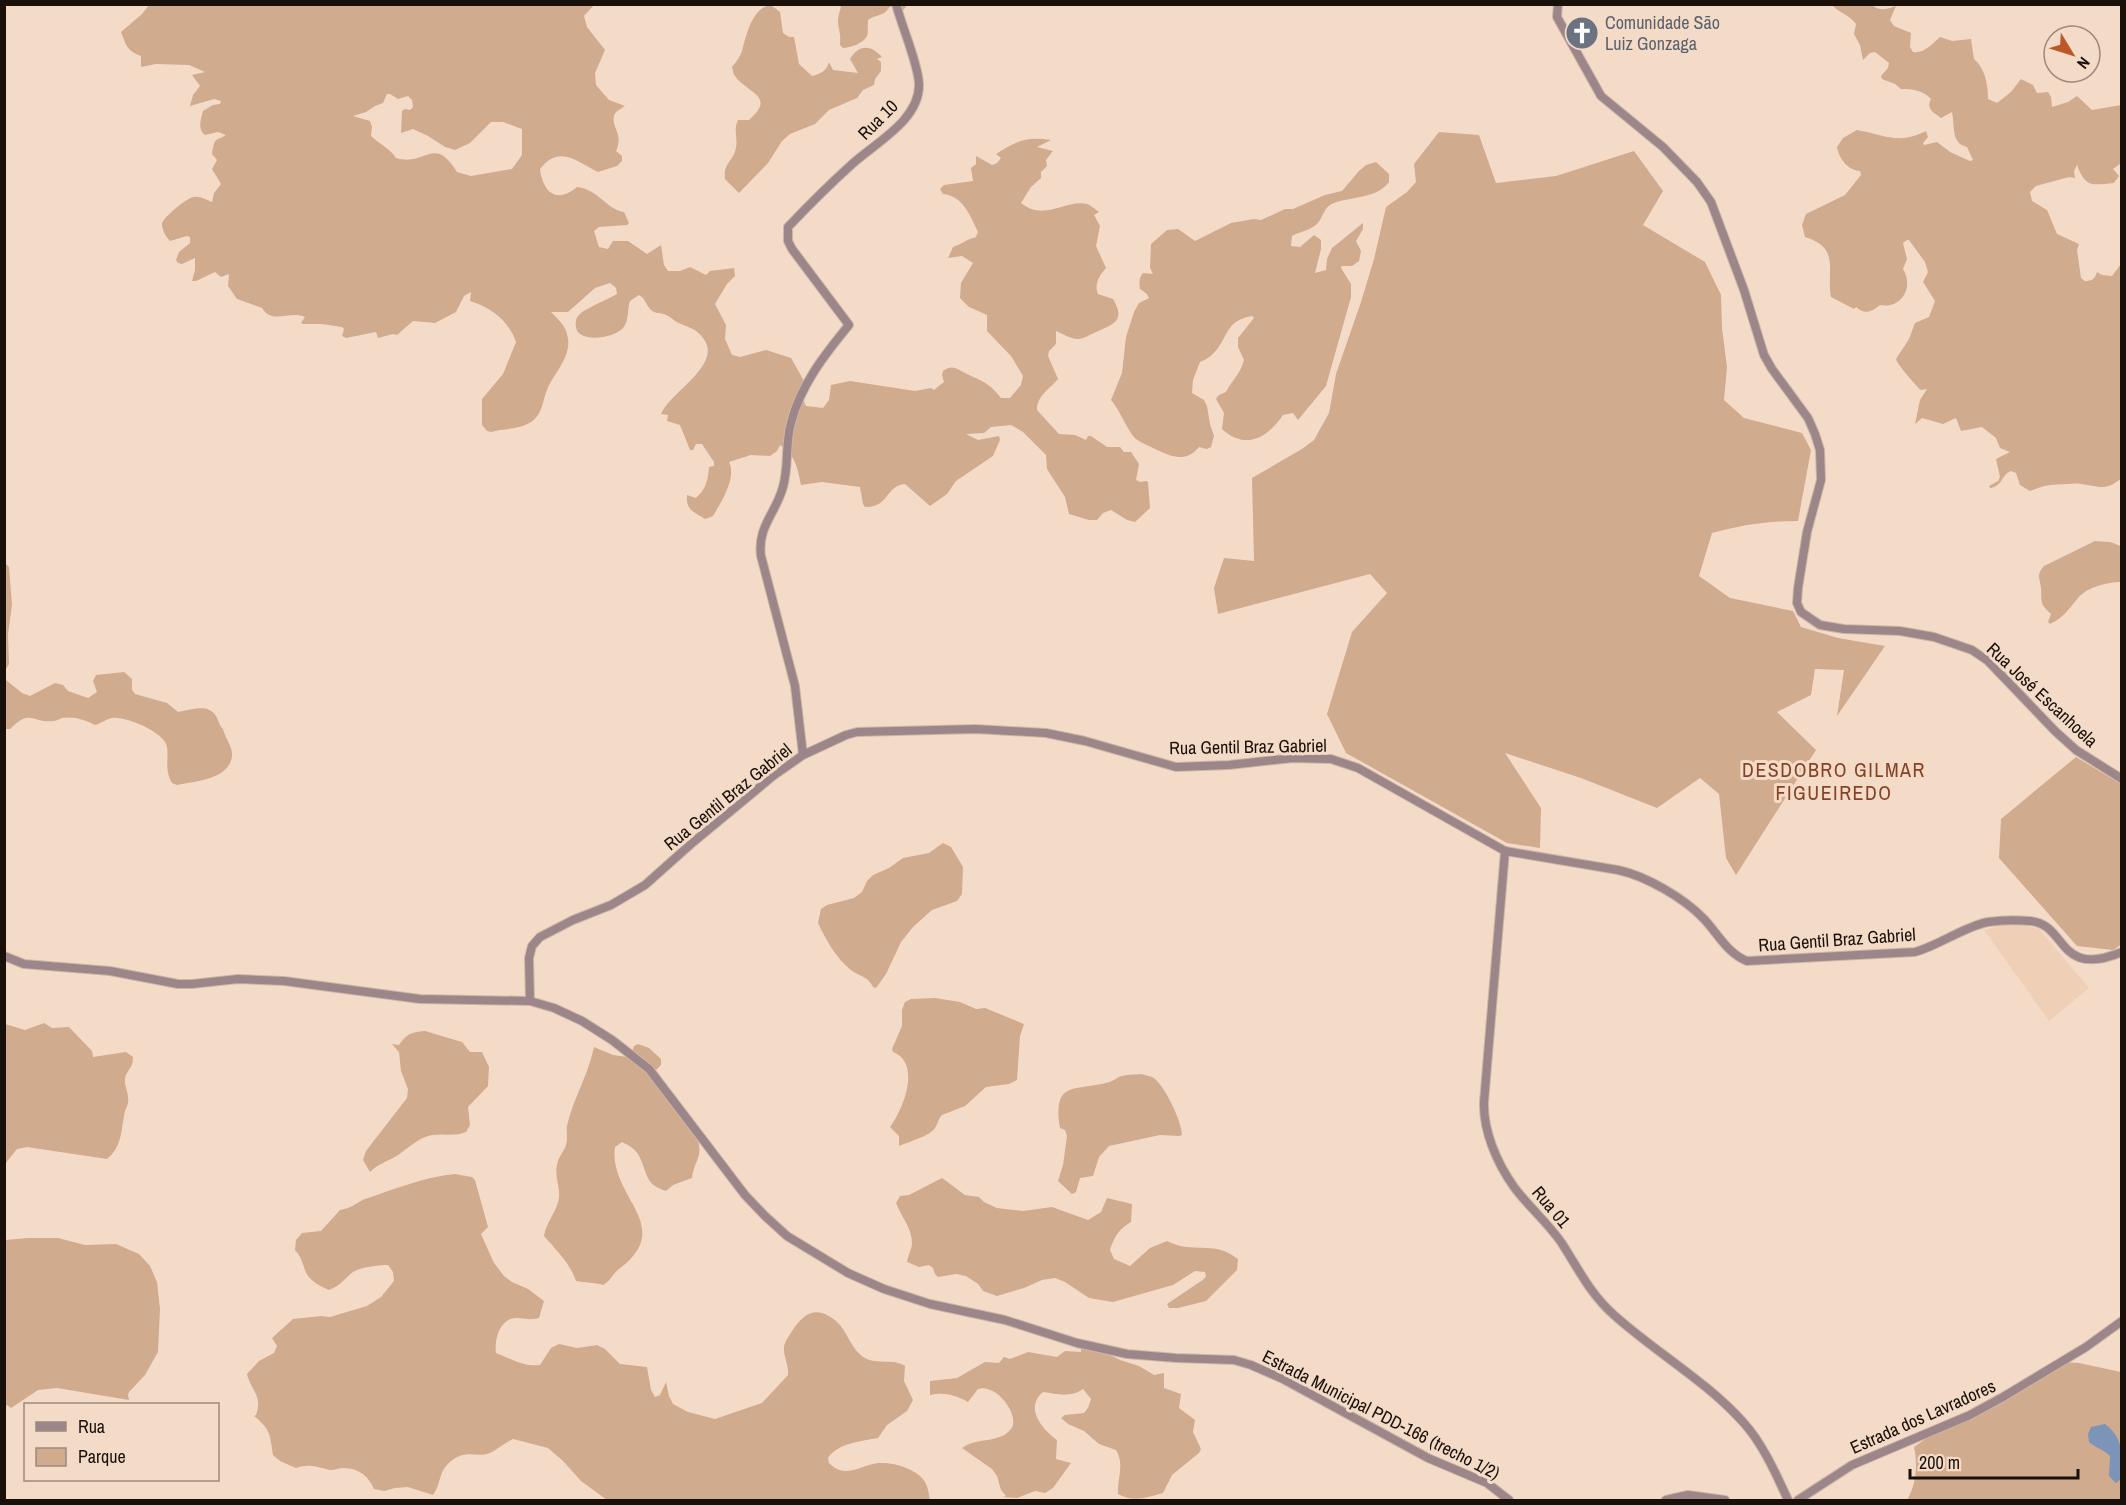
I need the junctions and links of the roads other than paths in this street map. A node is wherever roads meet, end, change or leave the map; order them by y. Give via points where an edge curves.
1 (896, 4) edge
2 (1558, 4) edge
3 (803, 755) junction
4 (2121, 779) edge
5 (1505, 851) junction
6 (2121, 952) edge
7 (4, 956) edge
8 (530, 1001) junction
9 (2121, 1321) edge
10 (1509, 1500) edge
11 (1666, 1500) edge
12 (1725, 1500) edge
13 (1788, 1500) edge
14 (1797, 1500) edge

1 - 3 street, Rua 10 via 917,73 919,86 912,107 888,136 852,163 788,227 792,249 849,324 812,374 800,398 791,423 782,490 761,538 761,556 795,686
2 - 4 street, Rua José Escanhoela via 1557,17 1601,96 1663,147 1711,202 1764,355 1815,434 1821,480 1798,588 1801,612 1820,625 1911,633 1972,650 1988,661 2076,750
3 - 5 street, Rua Gentil Braz Gabriel via 857,732 976,729 1064,736 1176,767 1331,759 1358,768
3 - 8 street, Rua Gentil Braz Gabriel via 645,885 540,938 532,946 529,958
5 - 6 street, Rua Gentil Braz Gabriel via 1633,873 1690,906 1729,950 1747,961 1915,952 1986,923 2006,920 2036,922 2046,927 2068,952 2079,957 2092,960
5 - 13 street, Rua 01 via 1484,1102 1492,1146 1514,1186 1562,1243 1593,1294 1744,1423
7 - 8 street, Estrada Municipal PDD-166 (trecho 1/2) via 24,964 110,971 178,984 238,979 420,999
8 - 10 street, Estrada Municipal PDD-166 (trecho 1/2) via 582,1021 649,1069 765,1216 801,1245 848,1273 930,1304 1005,1320 1077,1343 1126,1354 1234,1360 1251,1365 1428,1458 1487,1483
9 - 14 street, Estrada dos Lavradores via 2003,1397 1852,1465
11 - 12 street via 1688,1495

